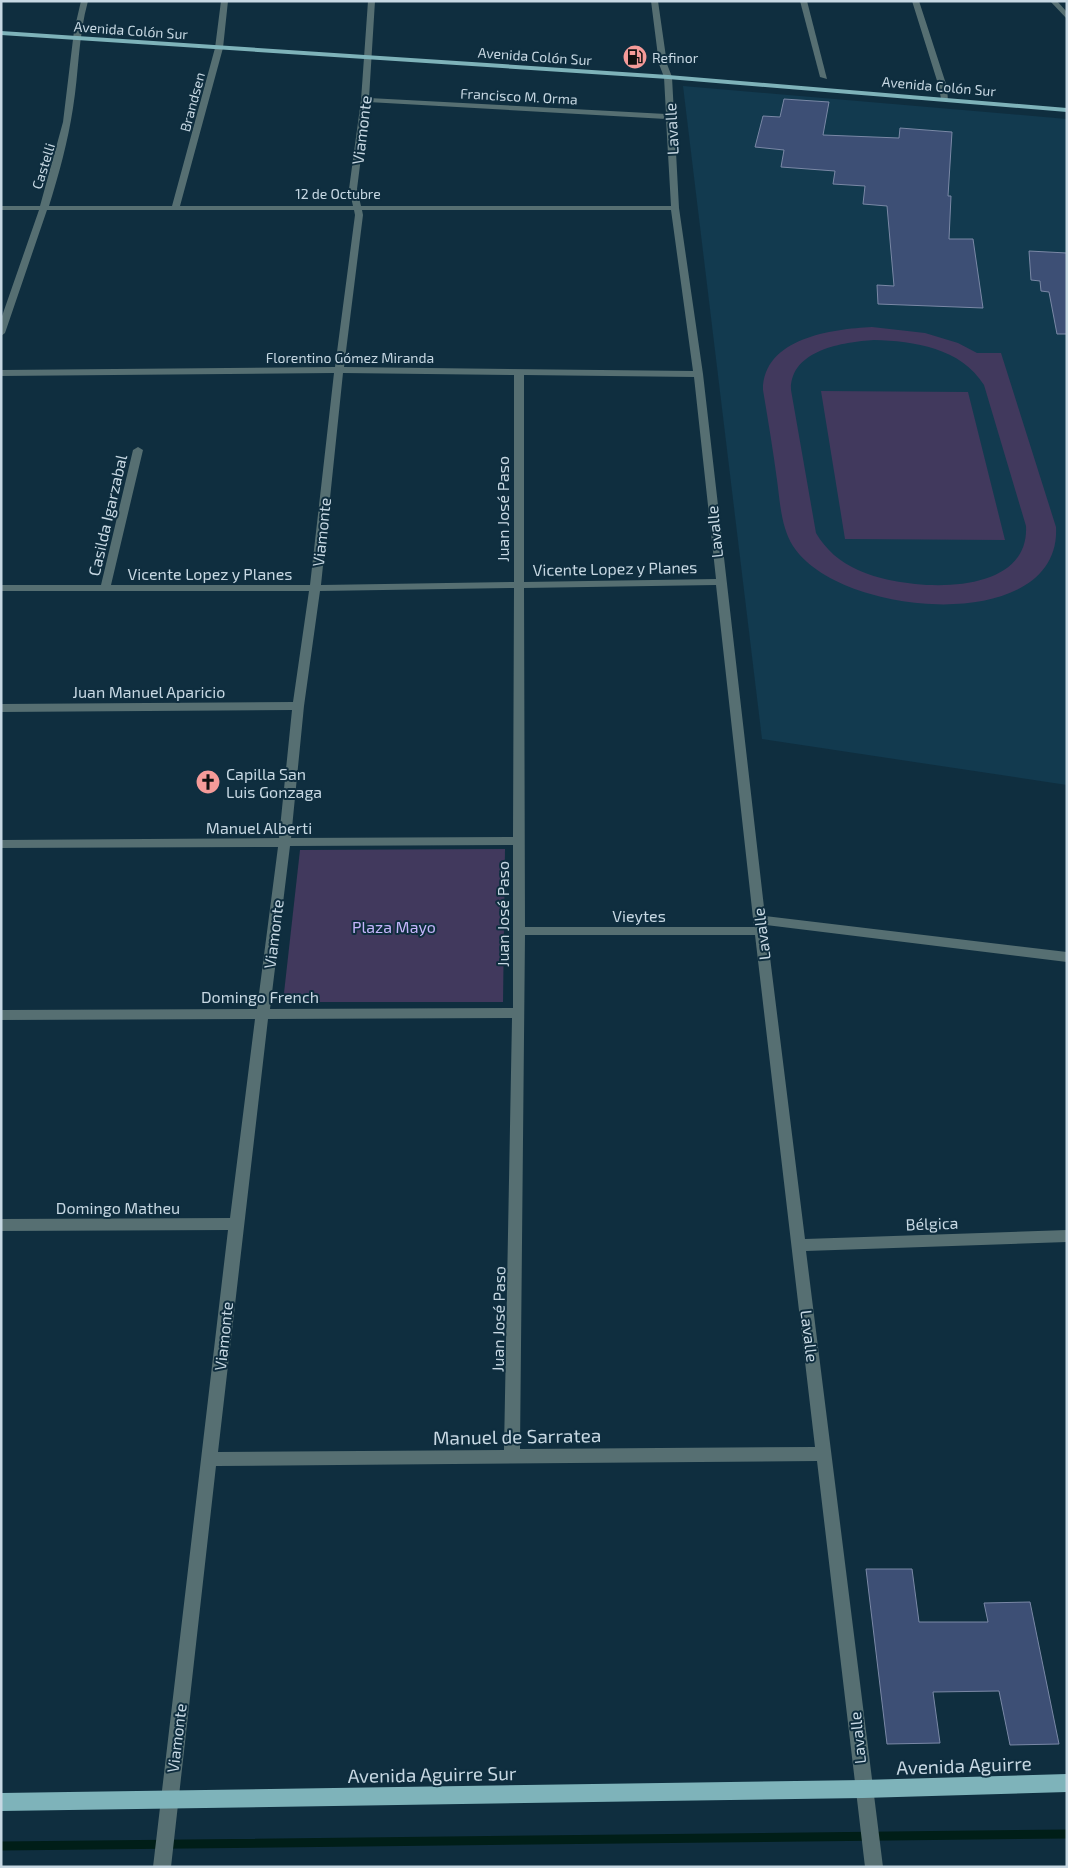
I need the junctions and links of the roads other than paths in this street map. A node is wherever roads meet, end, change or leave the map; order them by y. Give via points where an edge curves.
1 (85, 1) edge
2 (225, 1) edge
3 (372, 1) edge
4 (654, 1) edge
5 (804, 1) edge
6 (915, 1) edge
7 (1052, 1) edge
8 (1067, 16) edge
9 (1, 33) edge
10 (76, 38) junction
11 (219, 48) junction
12 (368, 58) junction
13 (668, 77) junction
14 (824, 77) dead end
15 (945, 99) junction
16 (365, 100) junction
17 (1067, 110) edge
18 (670, 117) junction
19 (176, 207) junction
20 (356, 207) junction
21 (1, 208) edge
22 (43, 208) junction
23 (675, 208) junction
24 (1, 333) edge
25 (339, 370) junction
26 (520, 372) junction
27 (1, 373) edge
28 (698, 374) junction
29 (138, 450) dead end
30 (719, 582) junction
31 (518, 585) junction
32 (1, 588) edge
33 (105, 588) junction
34 (315, 588) junction
35 (298, 706) junction
36 (1, 708) edge
37 (518, 841) junction
38 (1, 844) edge
39 (284, 844) junction
40 (759, 926) junction
41 (519, 932) junction
42 (1067, 956) edge
43 (263, 1013) junction
44 (519, 1013) junction
45 (1, 1015) edge
46 (236, 1224) junction
47 (1, 1225) edge
48 (1067, 1236) edge
49 (799, 1245) junction
50 (825, 1454) junction
51 (512, 1456) junction
52 (209, 1459) junction
53 (1067, 1783) edge
54 (863, 1789) junction
55 (168, 1798) junction
56 (1, 1802) edge
57 (162, 1867) edge
58 (874, 1867) edge

1 - 10 street, Castelli
2 - 11 street, Brandsen
3 - 12 street, Viamonte
4 - 13 street, Lavalle via 663,64
5 - 14 street
6 - 15 street
7 - 8 street
9 - 10 main road, Avenida Colón Sur
10 - 11 main road, Avenida Colón Sur
10 - 22 street, Castelli via 69,114
11 - 12 main road, Avenida Colón Sur
11 - 19 street, Brandsen
12 - 13 main road, Avenida Colón Sur
12 - 16 street, Viamonte
13 - 15 main road, Avenida Colón Sur
13 - 18 street, Lavalle
15 - 17 main road, Avenida Colón Sur
16 - 18 street, Francisco M. Orma
16 - 20 street, Viamonte via 353,190
18 - 23 street, Lavalle
19 - 20 street, 12 de Octubre
19 - 22 street, 12 de Octubre
20 - 23 street, 12 de Octubre
20 - 25 street, Viamonte via 359,215
21 - 22 street, 12 de Octubre
22 - 24 street, Castelli
23 - 28 street, Lavalle
25 - 26 street, Florentino Gómez Miranda
25 - 27 street, Florentino Gómez Miranda
25 - 34 street, Viamonte
26 - 28 street, Florentino Gómez Miranda
26 - 31 street, Juan José Paso
28 - 30 street, Lavalle
29 - 33 street, Casilda Igarzabal
30 - 31 street, Vicente Lopez y Planes
30 - 40 street, Lavalle
31 - 34 street, Vicente Lopez y Planes
31 - 37 street, Juan José Paso
32 - 33 street, Vicente Lopez y Planes
33 - 34 street, Vicente Lopez y Planes
34 - 35 street, Viamonte
35 - 36 street, Juan Manuel Aparicio
35 - 39 street, Viamonte
37 - 39 street, Manuel Alberti
37 - 41 street, Juan José Paso
38 - 39 street, Manuel Alberti
39 - 43 street, Viamonte
40 - 41 street, Vieytes
40 - 42 street, Vieytes
40 - 49 street, Lavalle
41 - 44 street, Juan José Paso
43 - 44 street, Domingo French
43 - 45 street, Domingo French
43 - 46 street, Viamonte
44 - 51 street, Juan José Paso
46 - 47 street, Domingo Matheu
46 - 52 street, Viamonte
48 - 49 street, Bélgica
49 - 50 street, Lavalle
50 - 51 street, Manuel de Sarratea
50 - 54 street, Lavalle
51 - 52 street, Manuel de Sarratea
52 - 55 street, Viamonte
53 - 54 main road, Avenida Aguirre
54 - 55 main road, Avenida Aguirre Sur
54 - 58 street, Lavalle
55 - 56 main road, Avenida Aguirre Sur
55 - 57 street, Viamonte

